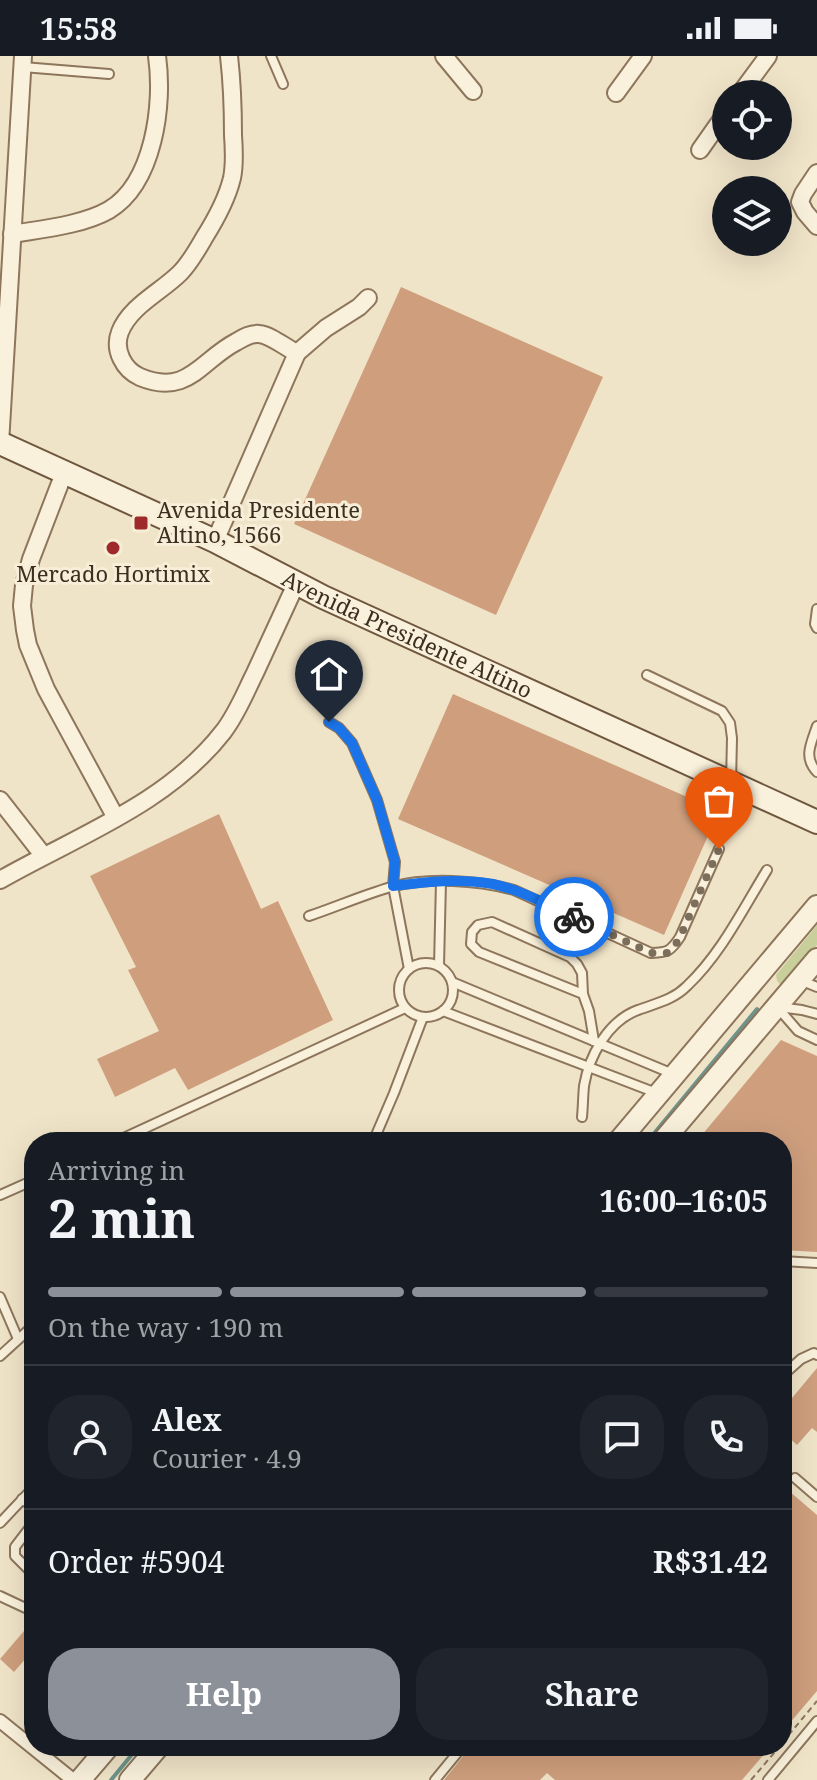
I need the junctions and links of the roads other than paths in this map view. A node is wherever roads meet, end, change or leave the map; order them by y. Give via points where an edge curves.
1 (157, 56) edge
2 (229, 56) edge
3 (271, 56) edge
4 (444, 56) edge
5 (643, 56) edge
6 (768, 56) edge
7 (22, 62) edge
8 (109, 74) dead end
9 (750, 80) edge
10 (283, 84) dead end
11 (473, 91) dead end
12 (616, 93) dead end
13 (712, 133) edge
14 (700, 150) dead end
15 (817, 173) edge
16 (817, 226) edge
17 (8, 239) edge
18 (368, 298) dead end
19 (297, 353) junction
20 (0, 444) edge
21 (64, 473) junction
22 (215, 541) junction
23 (296, 584) junction
24 (817, 609) edge
25 (817, 628) edge
26 (647, 675) dead end
27 (329, 722) dead end
28 (817, 726) edge
29 (817, 772) edge
30 (731, 783) junction
31 (0, 800) edge
32 (116, 818) junction
33 (817, 822) edge
34 (719, 849) dead end
35 (43, 855) junction
36 (767, 870) dead end
37 (0, 880) edge
38 (441, 881) junction
39 (393, 886) junction
40 (817, 906) edge
41 (309, 916) dead end
42 (817, 959) edge
43 (439, 966) junction
44 (409, 969) junction
45 (452, 982) junction
46 (808, 983) edge
47 (750, 986) junction
48 (583, 994) junction
49 (777, 1007) junction
50 (405, 1008) junction
51 (443, 1011) junction
52 (817, 1014) edge
53 (423, 1017) junction
54 (817, 1040) edge
55 (597, 1042) junction
56 (589, 1067) junction
57 (675, 1075) junction
58 (659, 1094) junction
59 (582, 1117) dead end
60 (137, 1132) edge
61 (377, 1132) edge
62 (627, 1132) edge
63 (671, 1132) edge
64 (24, 1184) edge
65 (0, 1195) edge
66 (792, 1262) edge
67 (817, 1263) edge
68 (0, 1297) edge
69 (24, 1334) edge
70 (18, 1339) junction
71 (817, 1355) edge
72 (0, 1356) edge
73 (792, 1367) edge
74 (795, 1478) dead end
75 (817, 1497) edge
76 (22, 1499) edge
77 (0, 1523) edge
78 (24, 1535) edge
79 (24, 1565) edge
80 (0, 1596) edge
81 (24, 1607) edge
82 (0, 1721) edge
83 (817, 1721) edge
84 (24, 1740) edge
85 (792, 1751) edge
86 (43, 1756) edge
87 (100, 1756) edge
88 (150, 1756) edge
89 (455, 1756) edge
90 (788, 1756) edge
91 (73, 1780) edge
92 (80, 1780) edge
93 (130, 1780) edge
94 (435, 1780) edge
95 (768, 1780) edge

1 - 17 street via 156,119 143,171 128,195 97,215
2 - 19 street via 234,158 225,199 188,265 123,325 119,354 141,378 174,383 247,336 260,334
3 - 10 lane
4 - 11 street
5 - 12 street
6 - 9 street
7 - 8 lane
7 - 17 street
13 - 14 street
15 - 16 street via 800,202
17 - 20 street
18 - 19 street
19 - 22 street
20 - 21 main road, Avenida Presidente Altino
21 - 22 main road, Avenida Presidente Altino
21 - 32 street via 24,585 25,630 46,689
22 - 23 main road, Avenida Presidente Altino
23 - 30 main road, Avenida Presidente Altino
23 - 32 street via 223,731 177,779
24 - 25 lane
26 - 30 lane via 722,711 732,738
27 - 39 lane via 352,743 377,800 395,862
28 - 29 lane via 808,756
30 - 33 main road, Avenida Presidente Altino
31 - 35 street
32 - 35 street
34 - 38 lane via 680,937 667,953 651,953 514,890
35 - 37 street
36 - 55 lane via 726,937 688,985 659,1005 623,1018
38 - 39 lane
38 - 43 lane
39 - 41 lane
39 - 44 lane
40 - 47 street
42 - 46 street
43 - 44 lane via 418,964
43 - 45 lane
44 - 50 lane via 399,988
45 - 51 lane via 450,1003
45 - 55 lane
46 - 49 street
47 - 49 street
47 - 57 street
48 - 48 lane via 582,973 570,957 492,922 472,932 471,944 479,952
48 - 55 lane
49 - 52 lane
49 - 54 lane via 798,1031
49 - 63 street
50 - 53 lane
50 - 60 lane
51 - 53 lane
51 - 56 lane
53 - 61 lane
55 - 56 lane
55 - 57 lane
56 - 58 lane
56 - 59 lane
57 - 58 street
58 - 62 street
64 - 65 lane
66 - 67 lane
68 - 70 lane
69 - 70 lane
70 - 72 lane
71 - 73 lane
74 - 75 lane
76 - 77 lane
78 - 79 lane via 15,1547 15,1556
80 - 81 lane
82 - 84 street
83 - 85 lane
86 - 91 street
87 - 92 street
88 - 93 street
89 - 94 lane
90 - 95 lane

